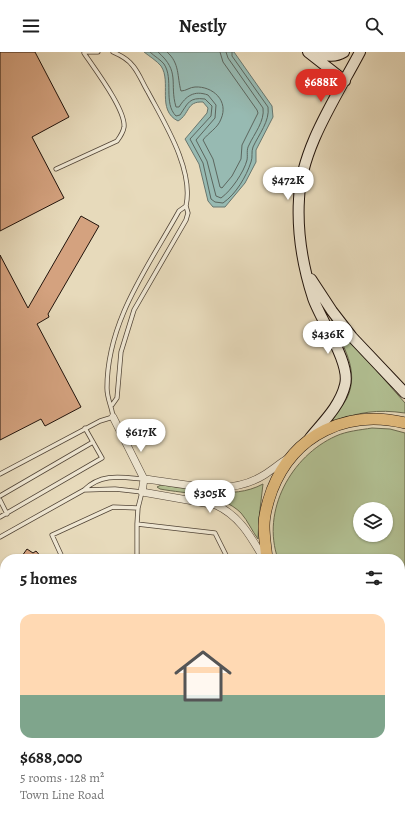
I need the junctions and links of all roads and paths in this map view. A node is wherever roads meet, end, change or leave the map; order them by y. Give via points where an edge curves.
1 (84, 52) edge
2 (98, 52) edge
3 (113, 52) edge
4 (308, 52) edge
5 (316, 52) edge
6 (344, 52) edge
7 (360, 52) edge
8 (345, 81) junction
9 (56, 169) dead end
10 (186, 206) junction
11 (307, 272) junction
12 (405, 393) edge
13 (112, 405) junction
14 (113, 417) junction
15 (405, 423) edge
16 (85, 428) junction
17 (310, 438) junction
18 (93, 442) junction
19 (292, 455) junction
20 (0, 474) edge
21 (144, 479) junction
22 (84, 490) junction
23 (142, 492) junction
24 (0, 496) edge
25 (0, 500) edge
26 (138, 508) junction
27 (6, 514) junction
28 (0, 518) edge
29 (137, 524) junction
30 (0, 537) edge
31 (60, 554) edge
32 (137, 554) edge
33 (226, 554) edge
34 (261, 554) edge
35 (267, 554) edge

1 - 2 lane
1 - 9 lane via 122,114 124,126 116,141
3 - 10 lane via 124,57 133,66 166,126 186,180
4 - 8 street
5 - 6 street via 329,56
7 - 8 street
8 - 11 street via 317,134 305,165 298,220
10 - 13 lane via 186,220 137,303 130,320 120,361 117,398
10 - 13 lane via 179,211 120,320 108,368 108,400
11 - 12 street via 352,337
11 - 17 street via 313,298 341,356 346,378 333,411
13 - 14 lane
14 - 16 lane
14 - 21 street
15 - 17 main road via 388,419 355,420
16 - 18 lane
16 - 20 lane
17 - 19 main road
18 - 24 lane
18 - 27 lane via 102,458
19 - 21 street via 264,475 231,487 190,486
19 - 35 main road via 278,476 268,505 264,525
21 - 22 lane via 106,477 91,483
21 - 23 street
22 - 23 lane via 115,489
22 - 30 lane
23 - 26 lane
23 - 34 street via 216,505 226,510 248,531
25 - 27 lane
26 - 29 lane
26 - 31 lane via 112,507 52,535
27 - 28 lane
29 - 32 lane
29 - 33 lane via 215,533

